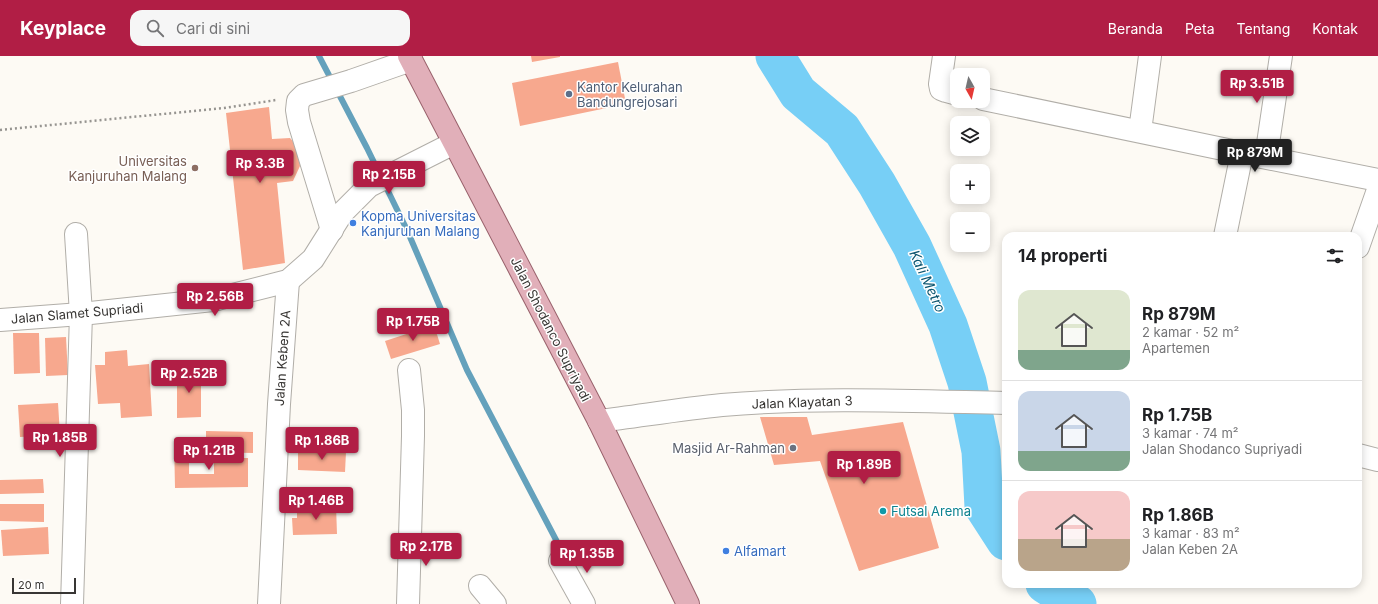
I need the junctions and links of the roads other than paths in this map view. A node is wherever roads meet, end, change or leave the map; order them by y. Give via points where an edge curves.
1 (944, 56) edge
2 (1281, 56) edge
3 (1148, 57) edge
4 (410, 58) edge
5 (950, 92) edge
6 (990, 100) edge
7 (1140, 131) junction
8 (454, 143) junction
9 (1242, 153) junction
10 (1266, 157) junction
11 (1378, 180) edge
12 (1378, 190) edge
13 (332, 230) junction
14 (1226, 232) edge
15 (76, 234) dead end
16 (1362, 236) edge
17 (288, 281) junction
18 (81, 314) junction
19 (0, 320) edge
20 (409, 370) dead end
21 (1002, 403) edge
22 (599, 421) junction
23 (1362, 456) edge
24 (1378, 460) edge
25 (560, 561) dead end
26 (480, 586) dead end
27 (72, 604) edge
28 (269, 604) edge
29 (408, 604) edge
30 (495, 604) edge
31 (584, 604) edge
32 (688, 604) edge

1 - 5 street via 940,84 941,89
2 - 10 street
3 - 7 street
4 - 8 main road, Jalan Shodanco Supriyadi
4 - 13 street via 309,94 298,101 299,122
6 - 7 street
7 - 9 street
8 - 13 street, Jalan Slamet Supriadi via 369,186 342,213
8 - 22 main road, Jalan Shodanco Supriyadi
9 - 10 street
9 - 14 street
10 - 11 street
12 - 16 street
13 - 17 street, Jalan Slamet Supriadi via 313,258
15 - 18 street
17 - 18 street, Jalan Slamet Supriadi via 213,300
17 - 28 street, Jalan Keben 2A
18 - 19 street, Jalan Slamet Supriadi
18 - 27 street
20 - 29 street via 413,436
21 - 22 street, Jalan Klayatan 3 via 890,400 783,402 721,405
22 - 32 main road, Jalan Shodanco Supriyadi
23 - 24 street
25 - 31 street
26 - 30 street

